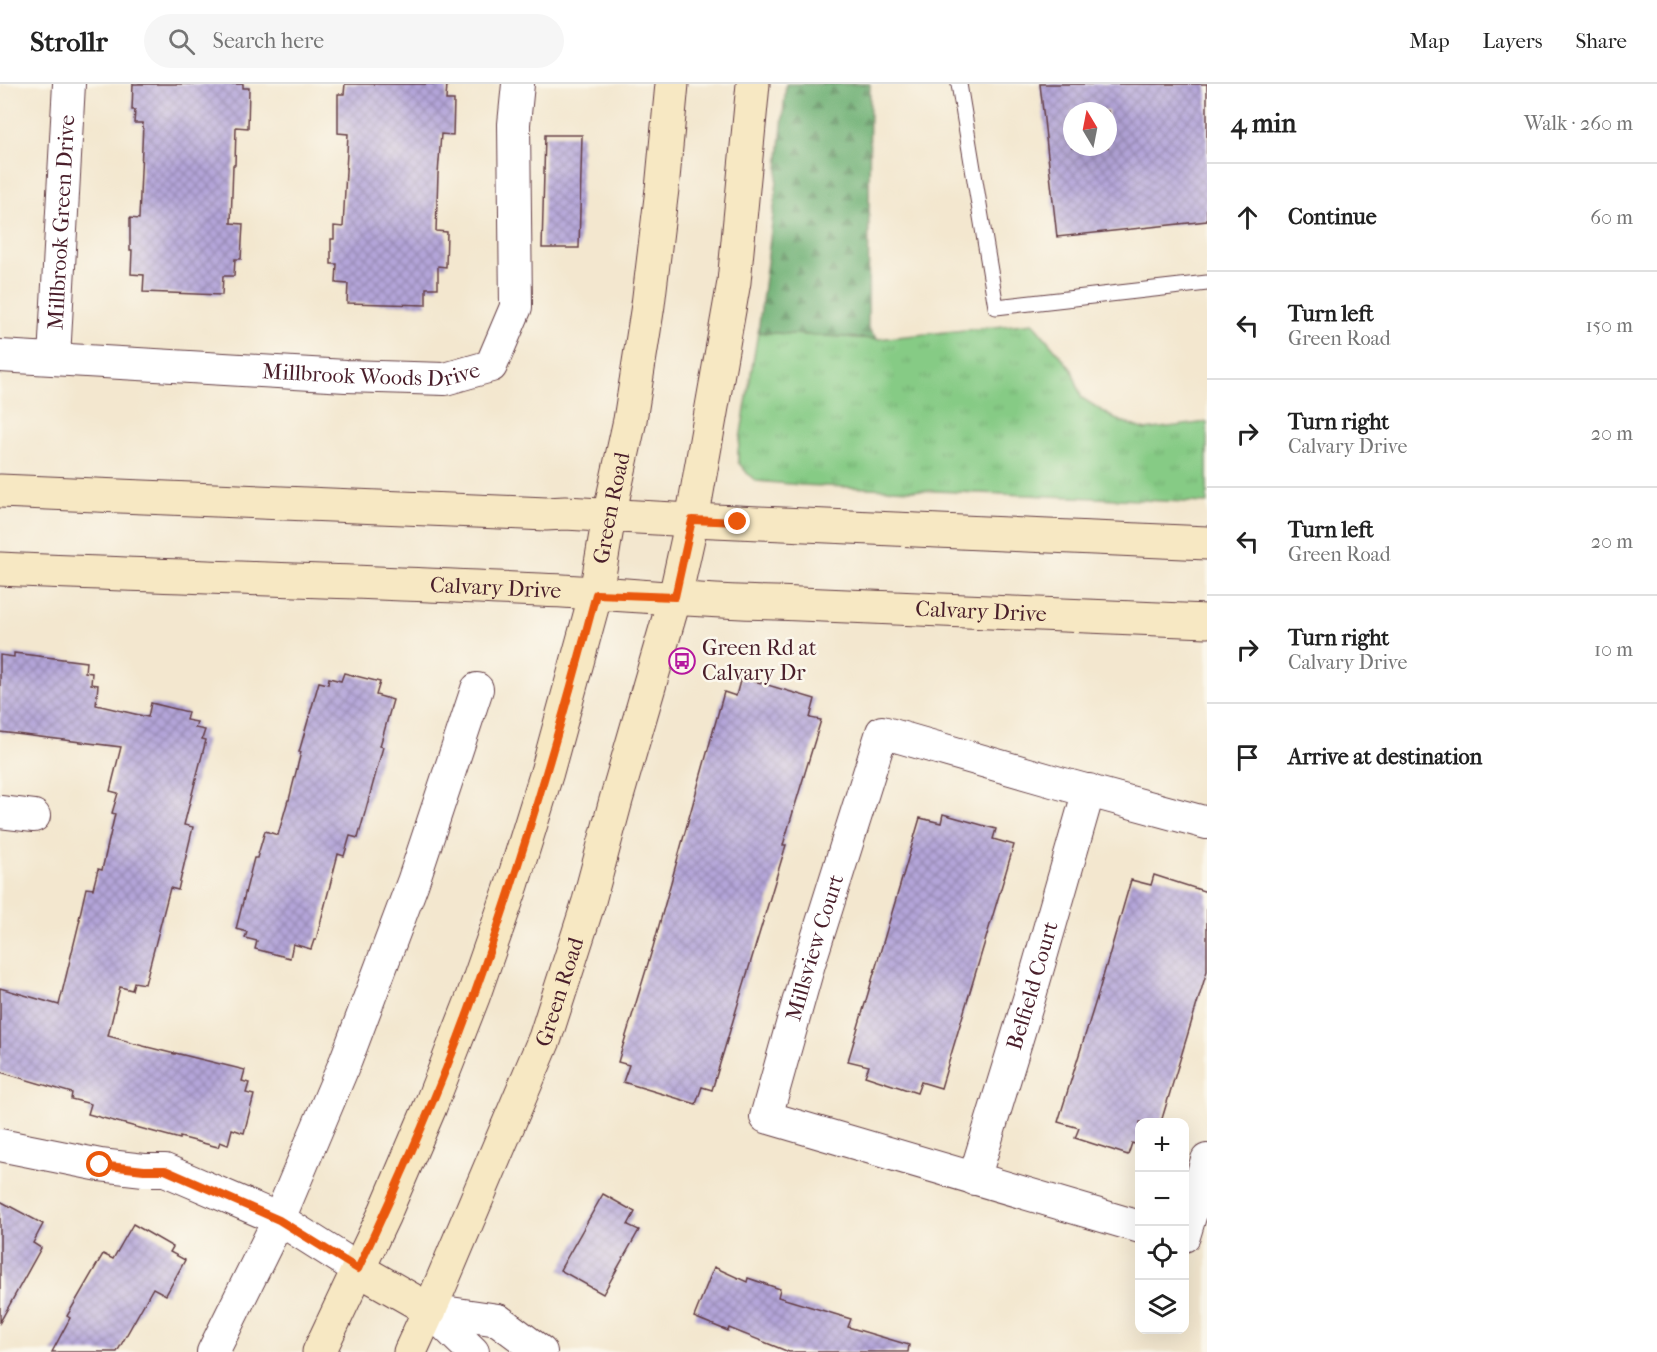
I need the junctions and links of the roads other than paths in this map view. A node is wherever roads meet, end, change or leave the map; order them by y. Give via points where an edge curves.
1 (69, 84) edge
2 (518, 84) edge
3 (672, 84) edge
4 (753, 84) edge
5 (959, 84) edge
6 (1207, 283) edge
7 (0, 356) edge
8 (54, 358) junction
9 (0, 490) edge
10 (609, 516) junction
11 (692, 520) junction
12 (1207, 543) edge
13 (0, 570) edge
14 (596, 594) junction
15 (675, 597) junction
16 (1207, 621) edge
17 (477, 689) dead end
18 (1089, 790) junction
19 (0, 812) edge
20 (34, 816) dead end
21 (1207, 823) edge
22 (0, 1145) edge
23 (1207, 1160) edge
24 (974, 1179) junction
25 (279, 1220) junction
26 (1137, 1226) edge
27 (1188, 1226) edge
28 (1189, 1239) edge
29 (1207, 1246) edge
30 (358, 1269) junction
31 (430, 1310) junction
32 (213, 1352) edge
33 (319, 1352) edge
34 (410, 1352) edge
35 (473, 1352) edge
36 (541, 1352) edge

1 - 8 street, Millbrook Green Drive
2 - 8 street, Millbrook Woods Drive via 514,124 516,307 491,366 445,379
3 - 10 street, Green Road via 648,305 630,420
4 - 11 street, Green Road via 734,282
5 - 6 lane via 996,306
7 - 8 street, Millbrook Woods Drive
9 - 10 street
10 - 11 street
10 - 14 street, Green Road
11 - 12 street
11 - 15 street, Green Road
13 - 14 street, Calvary Drive
14 - 15 street, Calvary Drive
14 - 30 street, Green Road via 547,772 473,997 407,1163
15 - 16 street, Calvary Drive
15 - 31 street, Green Road via 589,901 545,1038
17 - 25 street via 413,882 346,1060
18 - 21 street, Millsview Court
18 - 24 street, Belfield Court
18 - 24 street, Millsview Court via 882,732 809,964 766,1117
19 - 20 street
22 - 25 street via 100,1165 165,1170
23 - 27 street
24 - 26 street, Millsview Court
25 - 30 street
25 - 32 street
28 - 29 street
30 - 31 street
30 - 33 street, Green Road
31 - 34 street, Green Road
31 - 35 street
31 - 36 street via 498,1320

